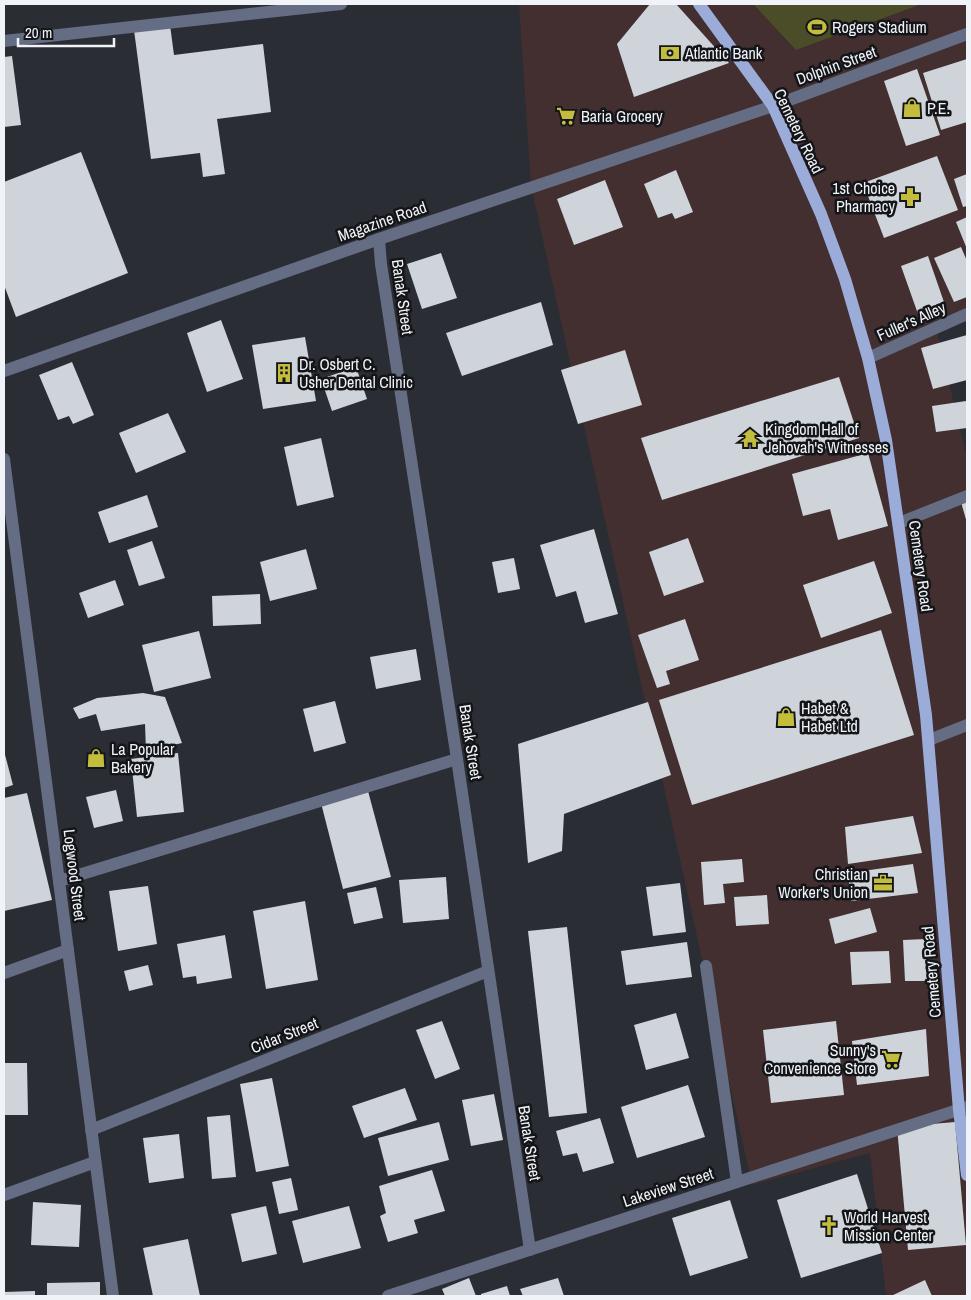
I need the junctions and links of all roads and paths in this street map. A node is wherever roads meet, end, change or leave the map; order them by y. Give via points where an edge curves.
1 (341, 4) edge
2 (699, 4) edge
3 (967, 34) edge
4 (4, 41) edge
5 (772, 106) junction
6 (379, 239) junction
7 (967, 314) edge
8 (868, 358) junction
9 (4, 371) edge
10 (4, 459) edge
11 (967, 496) edge
12 (899, 522) junction
13 (967, 725) edge
14 (929, 740) junction
15 (457, 759) junction
16 (59, 881) junction
17 (68, 950) junction
18 (706, 966) dead end
19 (488, 970) junction
20 (4, 973) edge
21 (963, 1108) edge
22 (91, 1130) junction
23 (95, 1162) junction
24 (967, 1175) edge
25 (737, 1182) junction
26 (4, 1195) edge
27 (530, 1250) junction
28 (112, 1296) edge
29 (389, 1296) edge

1 - 4 street
2 - 5 main road, Cemetery Road
3 - 5 street, Dolphin Street
5 - 6 street, Magazine Road
5 - 8 main road, Cemetery Road via 821,214 845,279
6 - 9 street, Magazine Road
6 - 15 street, Banak Street
7 - 8 street, Fuller's Alley
8 - 12 main road, Cemetery Road
10 - 16 street, Logwood Street
11 - 12 street
12 - 14 main road, Cemetery Road
13 - 14 street
14 - 21 main road, Cemetery Road
15 - 16 street
15 - 19 street, Banak Street
16 - 17 street, Logwood Street
17 - 20 street
17 - 22 street, Logwood Street
18 - 25 street
19 - 22 street, Cidar Street
19 - 27 street, Banak Street
21 - 24 main road, Cemetery Road
21 - 25 street, Lakeview Street
22 - 23 street, Logwood Street
23 - 26 street
23 - 28 street, Logwood Street
25 - 27 street, Lakeview Street
27 - 29 street, Lakeview Street

